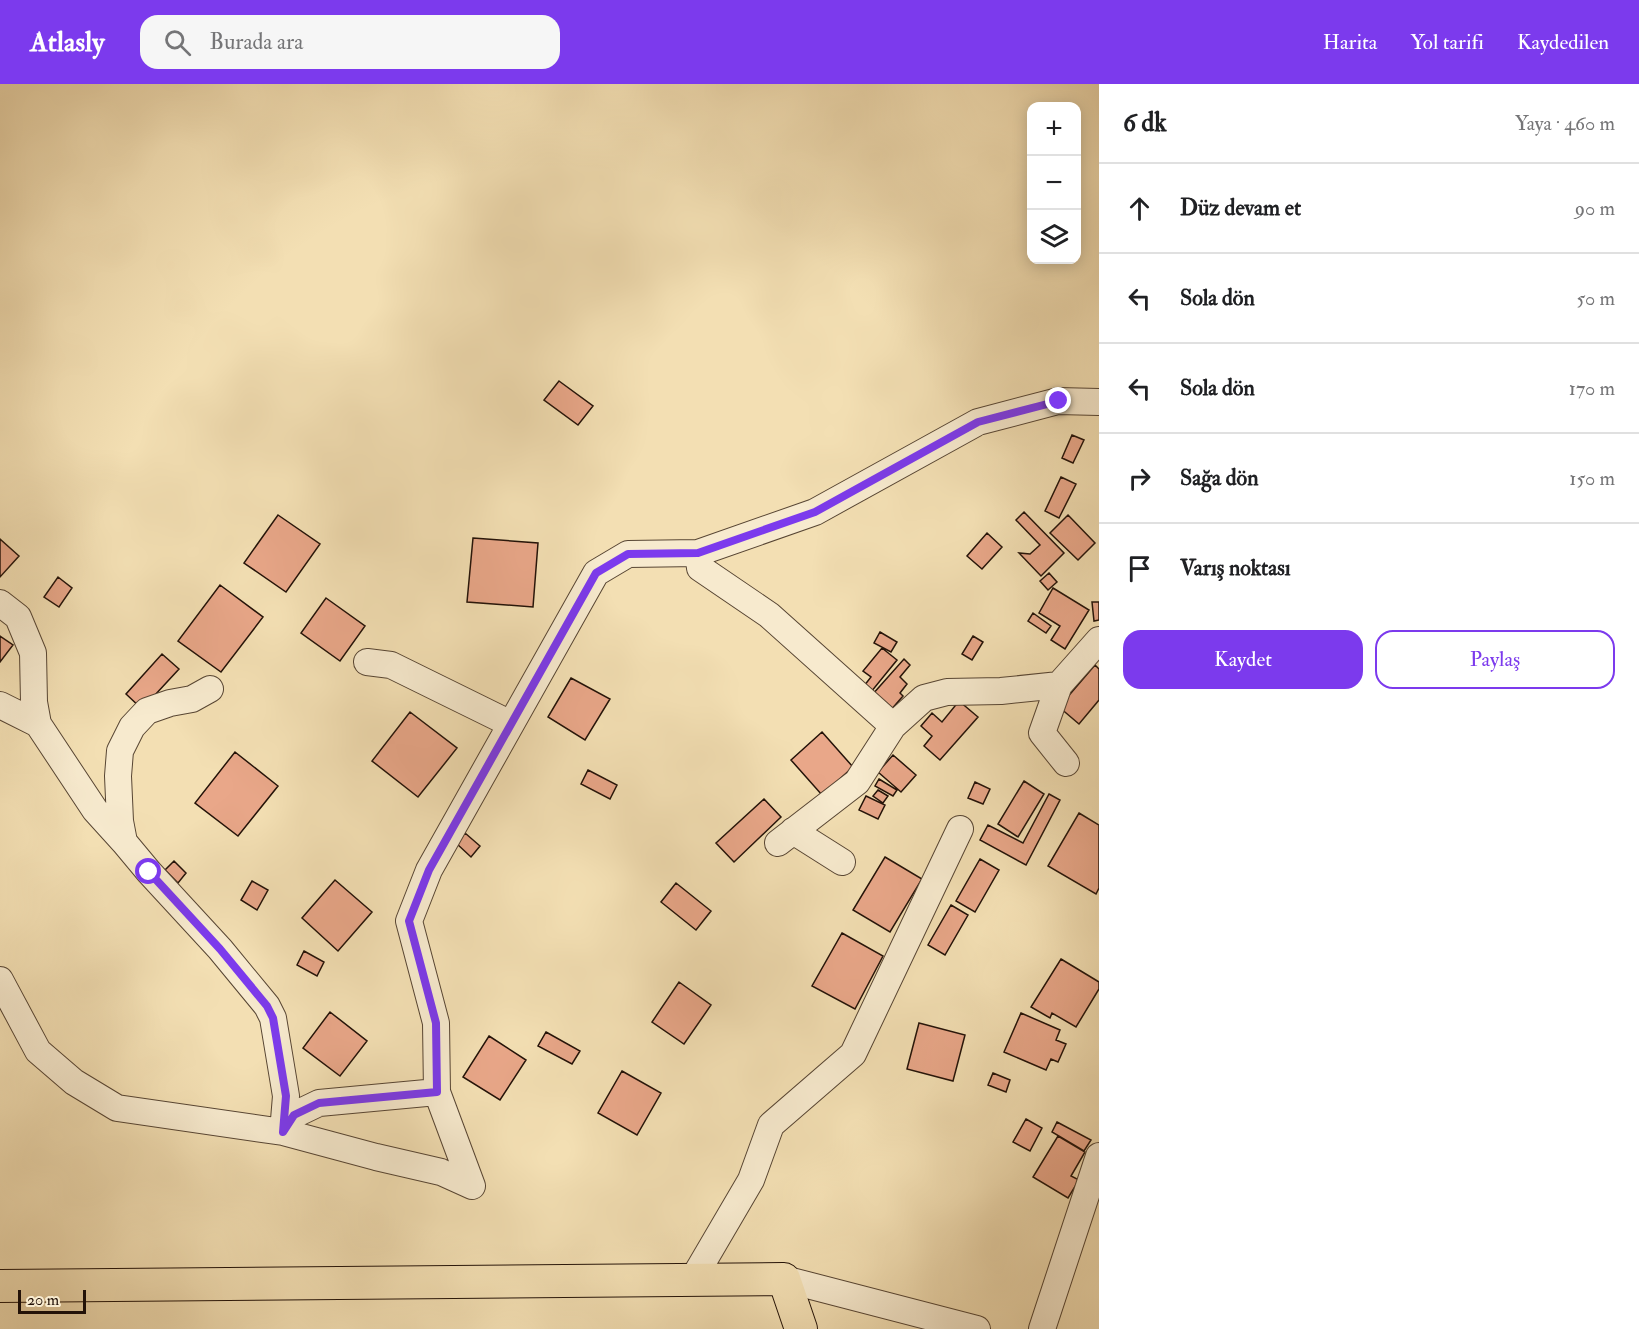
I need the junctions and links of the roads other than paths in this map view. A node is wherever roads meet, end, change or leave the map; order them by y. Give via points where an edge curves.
1 (1099, 402) edge
2 (698, 553) junction
3 (0, 603) edge
4 (1099, 640) edge
5 (367, 662) dead end
6 (1059, 685) junction
7 (210, 689) dead end
8 (0, 705) edge
9 (38, 724) junction
10 (511, 724) junction
11 (893, 726) junction
12 (1066, 763) dead end
13 (960, 829) dead end
14 (124, 842) junction
15 (842, 862) dead end
16 (0, 980) edge
17 (437, 1092) junction
18 (283, 1132) junction
19 (1099, 1156) edge
20 (693, 1279) junction
21 (784, 1279) junction
22 (0, 1286) edge
23 (801, 1329) edge
24 (977, 1329) edge
25 (1042, 1329) edge

1 - 2 street via 1059,401 978,422 815,512
2 - 10 street via 628,554 596,573
2 - 11 street via 700,568 769,615
3 - 9 street via 18,617 33,653
4 - 6 street
5 - 10 street via 391,665
6 - 11 street via 947,692 924,698
6 - 12 street via 1042,732
7 - 14 street via 192,699 147,711 132,727 120,751 117,776
8 - 9 street
9 - 14 street via 95,810
10 - 17 street via 429,870 409,921 436,1023
11 - 15 street via 857,782 785,837
13 - 20 street via 853,1054 771,1125 752,1180
14 - 18 street via 267,1006 273,1018 286,1096
16 - 18 street via 38,1051 74,1082 117,1108
17 - 18 street via 319,1103 294,1115
17 - 18 street via 472,1186 441,1172
19 - 25 street
20 - 21 main road
20 - 22 main road
21 - 23 main road
21 - 24 street

